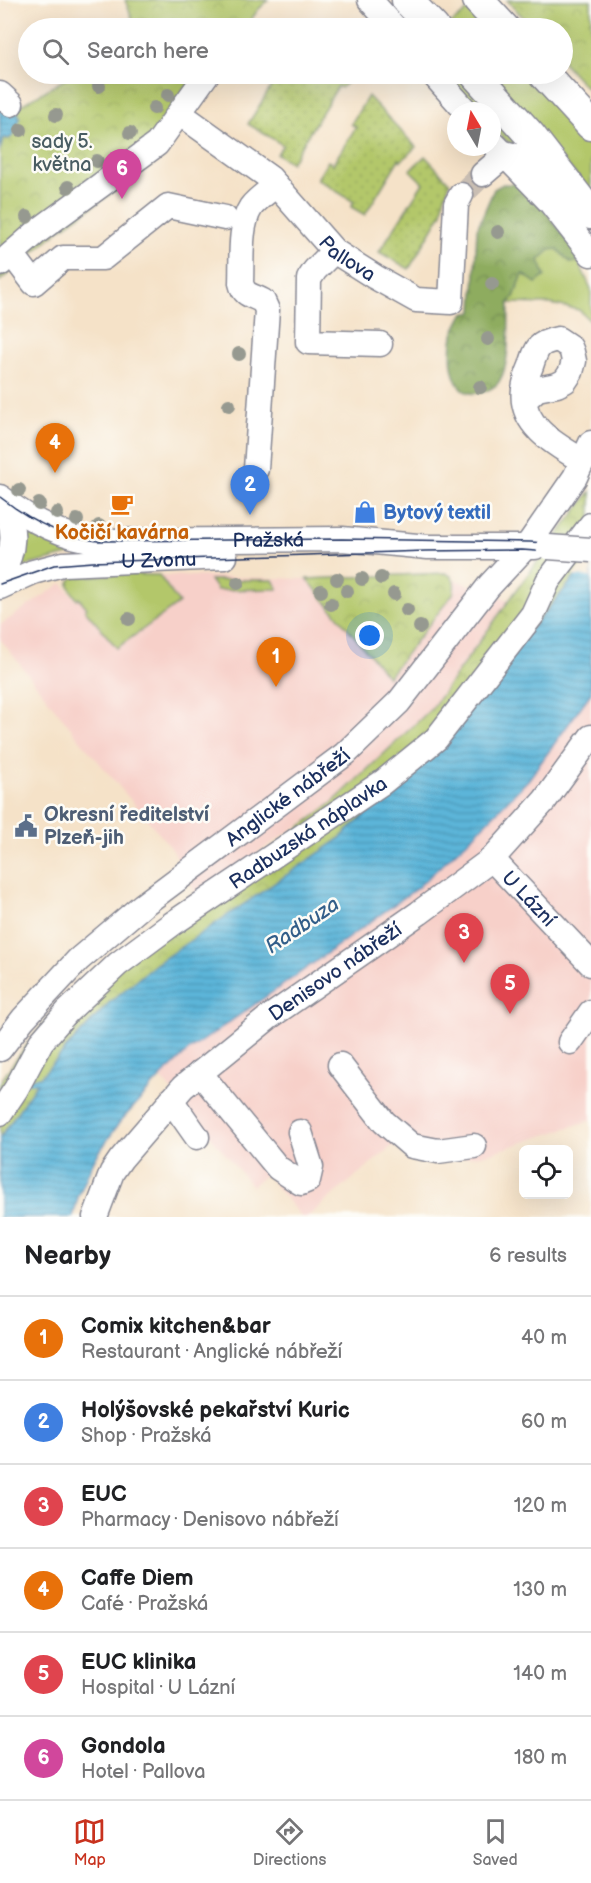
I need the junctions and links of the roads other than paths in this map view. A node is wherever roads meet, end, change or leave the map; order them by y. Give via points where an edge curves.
1 (370, 0) edge
2 (407, 0) edge
3 (478, 0) edge
4 (386, 18) edge
5 (424, 18) edge
6 (495, 18) edge
7 (200, 84) edge
8 (443, 84) edge
9 (484, 84) edge
10 (553, 84) edge
11 (458, 102) edge
12 (179, 113) junction
13 (591, 125) edge
14 (493, 157) edge
15 (565, 180) junction
16 (276, 185) junction
17 (461, 195) tunnel mouth
18 (591, 214) edge
19 (225, 218) dead end
20 (334, 251) junction
21 (591, 254) edge
22 (6, 259) edge
23 (380, 345) dead end
24 (524, 401) dead end
25 (587, 452) edge
26 (256, 470) dead end
27 (0, 499) edge
28 (591, 525) edge
29 (428, 547) junction
30 (537, 547) junction
31 (591, 550) edge
32 (0, 577) edge
33 (0, 587) edge
34 (591, 737) edge
35 (492, 859) junction
36 (591, 964) edge
37 (591, 1012) edge
38 (570, 1042) dead end
39 (0, 1048) edge
40 (340, 1065) dead end
41 (200, 1073) junction
42 (171, 1100) junction
43 (0, 1113) edge
44 (300, 1132) dead end
45 (197, 1137) dead end
46 (474, 1146) dead end
47 (94, 1217) edge

1 - 4 street
2 - 5 main road
3 - 6 main road
7 - 12 street
8 - 11 street
9 - 15 main road
10 - 13 main road
12 - 16 street, Pallova
12 - 22 street via 157,144
14 - 15 main road via 527,162
14 - 21 street via 551,203
15 - 18 main road
16 - 20 street, Pallova
16 - 26 street via 250,208 243,236 242,290 263,301 267,310
17 - 20 street, Pallova via 456,204 451,302 416,300
19 - 22 street via 168,206 103,258 63,258 34,283
20 - 23 street via 309,279 308,342
24 - 25 street via 539,430 564,450
25 - 30 street, Anglické nábřeží
27 - 29 street, Pražská via 43,525 98,541 342,539
27 - 32 street via 14,535 11,554
28 - 43 street, Radbuzská náplavka via 548,581 533,614 436,739 383,782 118,964 41,1042
29 - 30 street, Pražská
29 - 33 street, U Zvonu via 355,555 63,564
30 - 31 street, Pražská, bridge
30 - 39 street, Anglické nábřeží via 489,586 399,702 345,754 143,905 78,960
34 - 35 street, Denisovo nábřeží via 545,800
35 - 36 street, U Lázní
35 - 41 street, Denisovo nábřeží via 268,1018
37 - 38 street
40 - 46 street via 384,1122 412,1146 438,1151
41 - 42 street, Denisovo nábřeží
41 - 44 street via 278,1168 301,1183 308,1180 311,1167
42 - 45 street
42 - 47 street, Denisovo nábřeží via 112,1172

